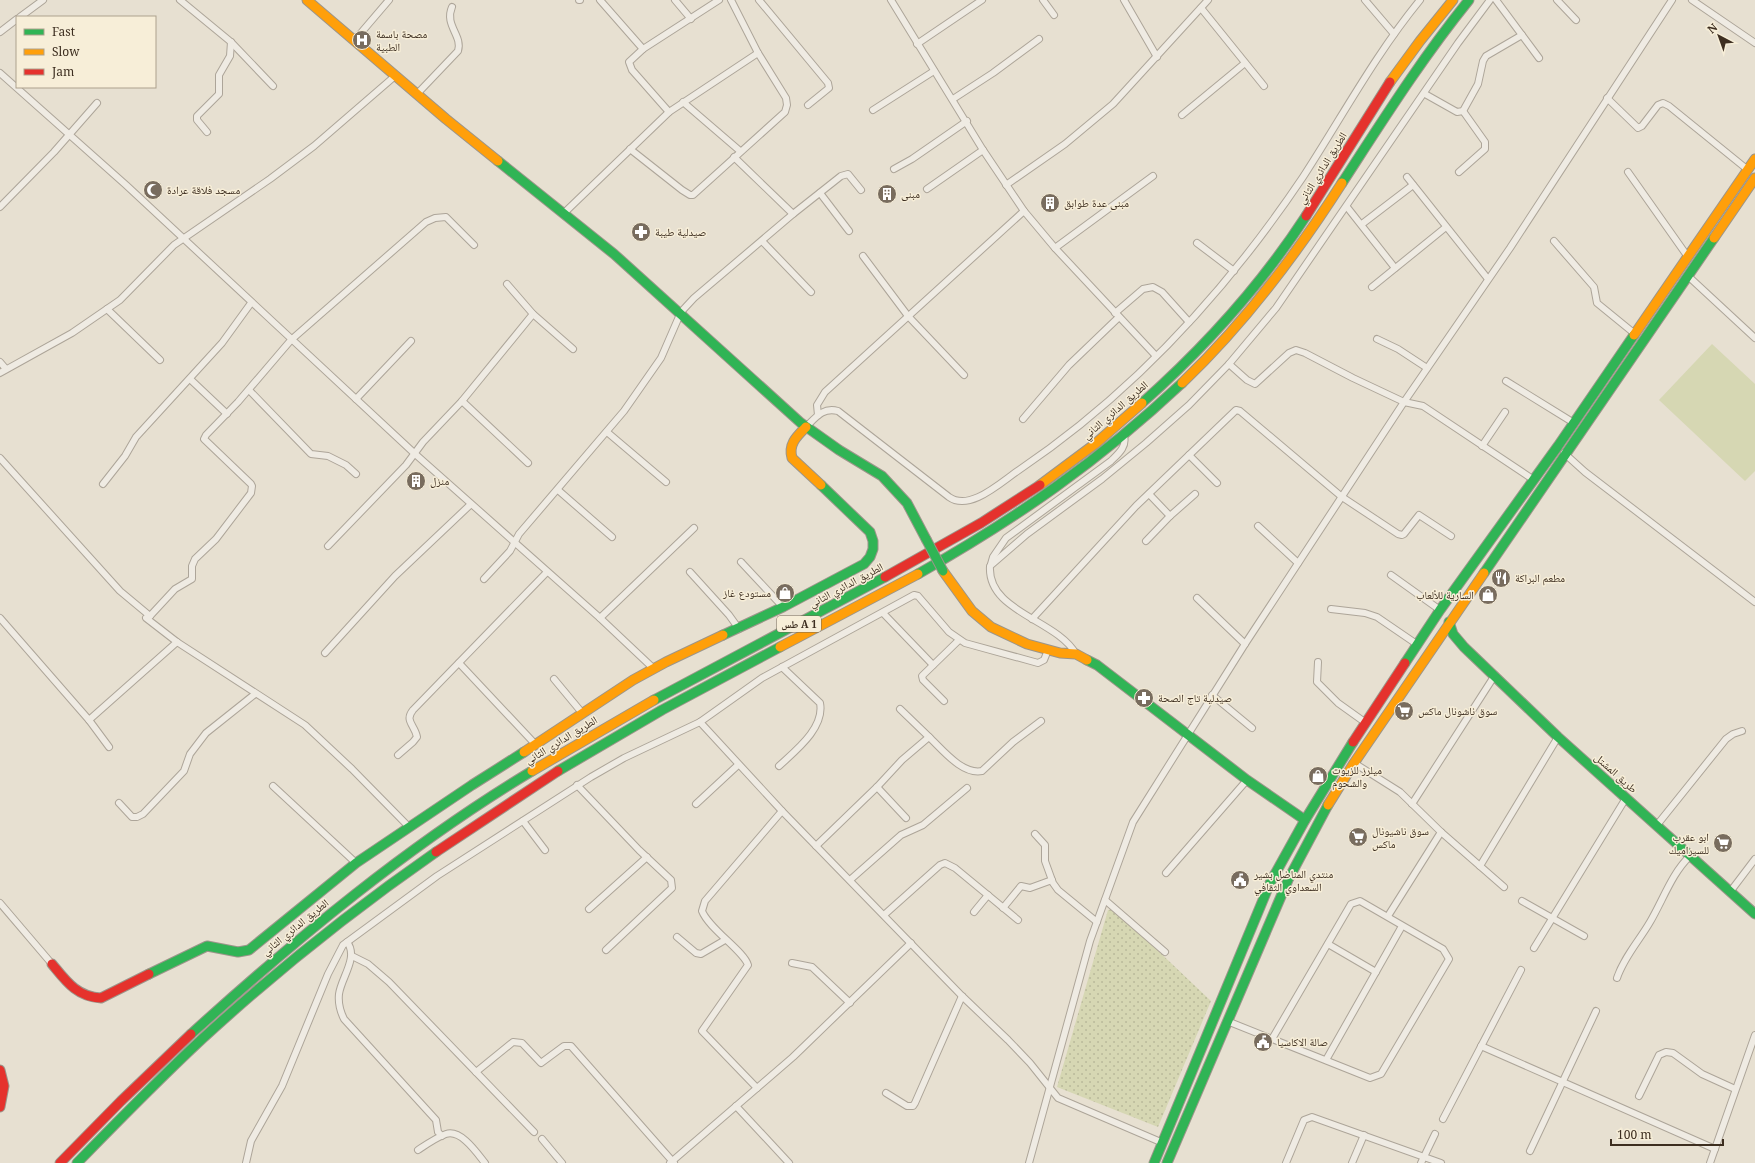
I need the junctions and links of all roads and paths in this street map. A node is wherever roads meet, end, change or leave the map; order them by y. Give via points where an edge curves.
1 (43, 0) edge
2 (180, 0) edge
3 (308, 0) edge
4 (389, 0) edge
5 (600, 0) edge
6 (675, 0) edge
7 (719, 0) edge
8 (732, 0) edge
9 (759, 0) edge
10 (890, 0) edge
11 (982, 0) edge
12 (1042, 0) edge
13 (1124, 0) edge
14 (1208, 0) edge
15 (1365, 0) edge
16 (1420, 0) edge
17 (1453, 0) edge
18 (1468, 0) edge
19 (1490, 0) edge
20 (1496, 0) edge
21 (1557, 0) edge
22 (1672, 0) edge
23 (1692, 0) edge
24 (452, 7) dead end
25 (1201, 8) junction
26 (1054, 15) dead end
27 (21, 16) edge
28 (691, 18) junction
29 (16, 20) edge
30 (1576, 20) dead end
31 (0, 32) edge
32 (1394, 34) junction
33 (1522, 35) junction
34 (1039, 39) dead end
35 (354, 41) junction
36 (231, 42) junction
37 (1755, 43) edge
38 (916, 44) junction
39 (643, 49) junction
40 (758, 53) junction
41 (1157, 57) junction
42 (1539, 58) dead end
43 (1245, 63) junction
44 (934, 71) junction
45 (0, 73) edge
46 (395, 76) junction
47 (273, 86) dead end
48 (1264, 86) dead end
49 (16, 87) edge
50 (17, 88) edge
51 (417, 94) junction
52 (1425, 94) junction
53 (1607, 98) junction
54 (953, 99) junction
55 (97, 102) dead end
56 (683, 102) junction
57 (808, 105) dead end
58 (873, 110) dead end
59 (1463, 111) junction
60 (669, 112) junction
61 (1182, 115) dead end
62 (967, 121) junction
63 (207, 132) dead end
64 (69, 135) junction
65 (630, 149) junction
66 (983, 150) junction
67 (740, 151) junction
68 (734, 157) junction
69 (1755, 159) edge
70 (894, 169) dead end
71 (1748, 170) junction
72 (1459, 172) dead end
73 (1628, 172) dead end
74 (1153, 176) dead end
75 (1407, 177) dead end
76 (1755, 178) edge
77 (1006, 185) junction
78 (1413, 185) junction
79 (928, 189) dead end
80 (862, 190) dead end
81 (820, 193) junction
82 (0, 207) edge
83 (1348, 207) junction
84 (1024, 211) junction
85 (563, 214) junction
86 (793, 214) junction
87 (1362, 224) junction
88 (1446, 227) junction
89 (849, 231) dead end
90 (183, 239) junction
91 (762, 241) junction
92 (1554, 241) dead end
93 (1197, 243) dead end
94 (474, 245) dead end
95 (1055, 248) junction
96 (863, 256) dead end
97 (1688, 257) junction
98 (1396, 268) junction
99 (1234, 271) junction
100 (1688, 276) junction
101 (1488, 280) junction
102 (507, 284) dead end
103 (1372, 287) dead end
104 (811, 292) dead end
105 (251, 303) junction
106 (107, 309) junction
107 (681, 312) junction
108 (533, 314) junction
109 (1117, 315) junction
110 (908, 316) junction
111 (1189, 322) junction
112 (1635, 334) junction
113 (1755, 338) edge
114 (1377, 339) dead end
115 (291, 340) junction
116 (411, 341) dead end
117 (573, 349) dead end
118 (1156, 356) junction
119 (160, 360) dead end
120 (0, 362) edge
121 (1229, 364) junction
122 (1427, 368) junction
123 (6, 370) junction
124 (0, 373) edge
125 (964, 375) dead end
126 (190, 379) junction
127 (1506, 381) dead end
128 (249, 390) junction
129 (356, 399) junction
130 (462, 401) junction
131 (1404, 402) junction
132 (1505, 412) dead end
133 (227, 414) junction
134 (818, 415) junction
135 (1023, 419) dead end
136 (1574, 423) junction
137 (806, 427) junction
138 (607, 432) junction
139 (1124, 436) junction
140 (1482, 446) junction
141 (1558, 446) junction
142 (414, 453) junction
143 (1189, 455) junction
144 (1566, 455) junction
145 (0, 458) edge
146 (528, 463) dead end
147 (356, 474) dead end
148 (1534, 480) junction
149 (666, 482) dead end
150 (1217, 483) dead end
151 (103, 484) dead end
152 (558, 490) junction
153 (1149, 494) junction
154 (1195, 494) dead end
155 (1342, 497) junction
156 (470, 505) junction
157 (1170, 516) junction
158 (1258, 526) dead end
159 (694, 528) dead end
160 (1451, 536) dead end
161 (612, 537) dead end
162 (1146, 540) dead end
163 (514, 543) junction
164 (328, 546) dead end
165 (741, 562) dead end
166 (1298, 563) junction
167 (990, 566) junction
168 (547, 572) junction
169 (690, 572) dead end
170 (1391, 575) dead end
171 (484, 579) dead end
172 (1197, 598) dead end
173 (1755, 602) edge
174 (784, 607) junction
175 (1331, 609) dead end
176 (1440, 610) junction
177 (883, 613) junction
178 (150, 616) junction
179 (0, 618) edge
180 (600, 618) junction
181 (1032, 619) junction
182 (1449, 622) junction
183 (739, 629) junction
184 (1437, 639) junction
185 (959, 640) junction
186 (177, 642) junction
187 (1244, 644) junction
188 (1418, 645) junction
189 (1464, 647) junction
190 (1048, 650) junction
191 (325, 653) dead end
192 (1076, 654) junction
193 (1318, 662) dead end
194 (459, 663) junction
195 (933, 664) junction
196 (782, 667) junction
197 (653, 668) junction
198 (1495, 675) junction
199 (554, 679) dead end
200 (255, 694) junction
201 (1212, 695) junction
202 (944, 701) dead end
203 (900, 709) dead end
204 (583, 714) junction
205 (89, 720) junction
206 (1041, 721) dead end
207 (700, 722) junction
208 (1366, 722) junction
209 (1252, 728) dead end
210 (1742, 731) dead end
211 (1187, 733) junction
212 (929, 737) junction
213 (1558, 737) junction
214 (536, 745) junction
215 (109, 747) dead end
216 (398, 755) dead end
217 (1354, 763) junction
218 (738, 764) junction
219 (779, 766) dead end
220 (1247, 780) junction
221 (577, 785) junction
222 (274, 786) dead end
223 (877, 787) junction
224 (967, 788) dead end
225 (1626, 798) junction
226 (119, 803) dead end
227 (696, 804) dead end
228 (1412, 804) junction
229 (782, 811) junction
230 (906, 818) dead end
231 (1305, 820) junction
232 (523, 821) junction
233 (1657, 826) junction
234 (409, 827) junction
235 (1441, 832) junction
236 (1035, 834) dead end
237 (816, 846) junction
238 (545, 850) dead end
239 (1690, 856) junction
240 (647, 857) junction
241 (1755, 859) edge
242 (356, 863) junction
243 (1480, 866) junction
244 (1166, 873) dead end
245 (850, 880) junction
246 (1052, 880) junction
247 (1504, 887) dead end
248 (1730, 892) junction
249 (988, 895) junction
250 (1105, 900) junction
251 (1522, 901) dead end
252 (0, 903) edge
253 (1003, 908) junction
254 (589, 909) dead end
255 (974, 912) dead end
256 (1755, 914) edge
257 (884, 915) junction
258 (1388, 916) junction
259 (1551, 918) junction
260 (1018, 920) dead end
261 (1097, 922) junction
262 (1402, 926) junction
263 (1584, 936) dead end
264 (677, 938) dead end
265 (725, 940) junction
266 (347, 942) junction
267 (911, 943) junction
268 (1244, 944) junction
269 (1328, 944) junction
270 (1534, 948) dead end
271 (606, 950) dead end
272 (1258, 950) junction
273 (1165, 952) dead end
274 (352, 956) junction
275 (792, 963) dead end
276 (52, 964) joint
277 (1521, 970) dead end
278 (1376, 972) junction
279 (1616, 978) dead end
280 (962, 996) junction
281 (850, 1003) junction
282 (1596, 1011) dead end
283 (1227, 1022) junction
284 (1755, 1035) edge
285 (1272, 1039) junction
286 (1481, 1046) junction
287 (1326, 1060) junction
288 (0, 1070) edge
289 (476, 1072) junction
290 (1561, 1082) junction
291 (1050, 1087) junction
292 (757, 1088) junction
293 (1735, 1089) junction
294 (886, 1093) dead end
295 (1639, 1096) dead end
296 (736, 1106) junction
297 (0, 1107) edge
298 (1443, 1119) dead end
299 (534, 1132) dead end
300 (1435, 1134) dead end
301 (1364, 1135) junction
302 (442, 1136) junction
303 (542, 1139) dead end
304 (1163, 1143) junction
305 (1175, 1147) junction
306 (1715, 1149) junction
307 (418, 1150) dead end
308 (1530, 1151) dead end
309 (1424, 1156) junction
310 (672, 1162) edge
311 (60, 1163) edge
312 (77, 1163) edge
313 (246, 1163) edge
314 (485, 1163) edge
315 (562, 1163) edge
316 (789, 1163) edge
317 (1030, 1163) edge
318 (1154, 1163) edge
319 (1167, 1163) edge
320 (1286, 1163) edge
321 (1352, 1163) edge
322 (1421, 1163) edge
323 (1441, 1163) edge
324 (1711, 1163) edge

1 - 27 street
2 - 36 street
3 - 35 main road
4 - 35 street
5 - 39 street
6 - 28 street
7 - 28 street
8 - 40 street
9 - 57 street via 828,83 829,88 826,92
10 - 38 street
11 - 38 street
12 - 26 street
13 - 41 street
14 - 25 street
15 - 32 street
16 - 32 street
17 - 311 main road, الطريق الدائري الثاني / طس A 1 via 1392,79 1320,194 1262,276 1195,352 1108,434 1045,482 984,522 902,569 599,731 456,821 329,915 242,987 146,1076
18 - 139 main road, طس A 1 via 1420,61 1330,203 1257,303 1205,362
19 - 52 street
20 - 33 street
21 - 30 street
22 - 53 street
23 - 37 street
24 - 51 street via 448,17 459,46 458,51
25 - 41 street
25 - 43 street
28 - 39 street
29 - 31 street
32 - 99 street via 1364,77 1298,184
33 - 42 street
33 - 59 street via 1486,56 1478,84
34 - 54 street
35 - 46 main road
36 - 47 street
36 - 63 street via 230,56 219,75 219,94 197,116 197,120
38 - 44 street
39 - 60 street via 632,57 630,66
40 - 56 street
40 - 67 street via 786,98 787,105 780,117
41 - 77 street via 1113,104 1065,144
43 - 48 street
43 - 61 street
44 - 54 street
44 - 58 street
45 - 49 street
46 - 51 main road
46 - 90 street via 314,146
50 - 64 street
51 - 85 main road
52 - 59 street via 1457,112
52 - 83 street
53 - 71 street via 1638,128 1658,105 1663,103 1669,106
53 - 101 street
54 - 62 street
55 - 64 street
56 - 60 street
56 - 67 street
59 - 72 street via 1485,142 1485,149
60 - 65 street
62 - 66 street
62 - 70 street
64 - 82 street
64 - 90 street
65 - 68 street via 690,195 698,192
65 - 85 street
66 - 77 street
66 - 79 street
67 - 68 street
68 - 86 street
69 - 71 main road
71 - 97 main road
73 - 97 street
74 - 95 street
75 - 78 street
76 - 100 main road
77 - 84 street
78 - 87 street
78 - 88 street
80 - 81 street via 845,174
81 - 86 street
81 - 89 street
83 - 87 street
83 - 121 street via 1276,308
84 - 95 street
84 - 110 street
85 - 107 main road
86 - 91 street
87 - 98 street
88 - 98 street
88 - 101 street
90 - 105 street
90 - 106 street via 120,300
91 - 104 street
91 - 107 street
92 - 112 street via 1594,287 1597,303
93 - 99 street
94 - 115 street via 446,217 426,222
95 - 109 street
96 - 110 street
97 - 112 main road
98 - 103 street
99 - 111 street
100 - 113 street
100 - 144 main road
101 - 122 street
102 - 108 street
105 - 115 street
105 - 126 street via 222,343
106 - 119 street
106 - 123 street via 72,333
107 - 137 main road
107 - 138 street via 657,364
108 - 117 street
108 - 130 street
109 - 111 street via 1143,289 1153,287 1162,292
109 - 118 street
109 - 135 street via 1068,365
110 - 125 street
110 - 134 street via 822,395 817,405
111 - 118 street
112 - 136 main road
114 - 122 street via 1398,348
115 - 128 street
115 - 129 street
116 - 129 street
118 - 134 street via 1122,389 1057,442 1002,482 968,502 960,502 949,497 841,413 829,410
120 - 123 street
121 - 131 street via 1255,384 1290,353 1300,351
121 - 167 street via 1189,405 1146,443 1102,479 1026,534
122 - 131 street
123 - 124 street
126 - 133 street
126 - 151 street via 136,437
127 - 136 street
128 - 133 street
128 - 147 street via 311,454 328,456 346,465
129 - 142 street
130 - 142 street
130 - 146 street
131 - 140 street via 1423,406
131 - 155 street
132 - 140 street
133 - 178 street via 204,439 251,484 251,493 216,538 195,559 192,579 175,590
134 - 137 street
136 - 141 main road
137 - 174 main road via 791,444 792,458 867,528 873,540 873,549 864,564
137 - 190 main road, bridge via 882,476 894,487 906,503 944,571 972,611 991,627 1013,639
138 - 149 street
138 - 152 street
139 - 167 street via 1122,449 1103,468 1006,538
139 - 312 main road, طس A 1 via 1060,486 982,537 634,726 527,791 425,859 316,941 222,1021
140 - 148 street
141 - 144 street
141 - 148 main road
142 - 156 street
142 - 164 street via 399,473
143 - 150 street
143 - 153 street
143 - 155 street via 1238,410
144 - 173 street
144 - 182 main road
145 - 178 street via 120,591
148 - 176 main road
152 - 161 street
152 - 163 street
153 - 157 street
153 - 181 street
154 - 157 street
155 - 160 street via 1400,535 1404,534 1419,515
155 - 166 street
156 - 163 street
156 - 191 street via 395,576
157 - 162 street
158 - 166 street
159 - 180 street
163 - 168 street
163 - 171 street via 510,551
165 - 174 street
166 - 187 street
167 - 181 street via 992,580 998,591 1015,608
168 - 180 street
168 - 194 street
169 - 183 street
170 - 176 street
172 - 187 street
174 - 183 main road
175 - 188 street via 1377,617
176 - 188 main road
177 - 185 street via 916,595
177 - 195 street
177 - 196 street
178 - 186 street via 146,618
179 - 205 street
180 - 197 street
181 - 192 street via 1062,637
182 - 184 main road
182 - 189 main road, طريق المشتل via 1453,634
183 - 197 main road
184 - 189 main road, طريق المشتل via 1451,640
184 - 217 main road
185 - 190 street via 977,648 1038,663 1044,660
185 - 195 street
186 - 200 street
186 - 205 street
187 - 201 street
188 - 208 main road
189 - 198 main road, طريق المشتل
190 - 192 main road
192 - 211 main road via 1097,665
193 - 208 street via 1317,682 1338,703
194 - 214 street
194 - 216 street via 409,715 417,737
195 - 202 street via 922,678
196 - 207 street via 750,686
196 - 219 street via 820,703 820,707 818,719 810,736
197 - 204 main road
198 - 213 main road, طريق المشتل
198 - 228 street
199 - 204 street
200 - 226 street via 206,733 190,754 184,771 143,814 138,817 132,816
200 - 234 street via 305,725
201 - 209 street
201 - 211 street
203 - 212 street
204 - 214 main road
205 - 215 street
206 - 212 street via 1013,742 982,771 976,772 966,770
207 - 218 street
207 - 221 street via 624,758
208 - 231 main road
210 - 233 street via 1726,739
211 - 220 main road
211 - 250 street via 1133,822
212 - 223 street via 902,760
213 - 225 main road, طريق المشتل
213 - 243 street
214 - 234 main road
217 - 228 street via 1400,792
217 - 272 main road via 1325,810 1288,880
218 - 227 street
218 - 229 street
220 - 231 main road
220 - 244 street
221 - 232 street
221 - 240 street
222 - 242 street
223 - 230 street
223 - 237 street
224 - 245 street via 924,825 901,836
225 - 233 main road, طريق المشتل
225 - 259 street
228 - 235 street
229 - 237 street
229 - 265 street via 702,906 702,914
231 - 268 main road via 1270,883
232 - 238 street
232 - 266 street via 437,876
233 - 239 main road, طريق المشتل
234 - 242 main road
235 - 243 street
235 - 258 street
236 - 246 street via 1045,845 1045,861
237 - 245 street
239 - 248 main road, طريق المشتل
239 - 279 street via 1680,865
240 - 254 street
240 - 271 street via 671,880 672,888
241 - 248 street
242 - 276 main road via 244,952 235,953 216,946 207,946 101,998 79,994
243 - 247 street
245 - 257 street
246 - 253 street via 1030,888 1021,886
246 - 261 street via 1058,890
248 - 256 main road, طريق المشتل
249 - 253 street
249 - 255 street
249 - 257 street via 945,863
250 - 261 street
250 - 273 street
251 - 259 street
252 - 276 street
253 - 260 street
257 - 267 street
258 - 262 street
258 - 269 street via 1360,901 1356,902 1352,904
259 - 263 street
259 - 270 street
261 - 291 street
262 - 278 street
262 - 287 street via 1443,949 1449,958 1379,1076 1370,1078
264 - 265 street via 701,954
265 - 292 street via 748,965 702,1031
266 - 274 street
266 - 313 street via 328,974 282,1086 251,1141
267 - 280 street
267 - 281 street
268 - 272 main road
268 - 304 main road
269 - 278 street
269 - 285 street
272 - 283 main road
274 - 289 street via 368,964 382,976
274 - 302 street via 339,994 344,1019 436,1120 438,1132
275 - 281 street via 812,967
277 - 286 street
278 - 287 street
280 - 291 street via 1008,1040
280 - 294 street via 913,1106 907,1106
281 - 292 street
282 - 290 street
283 - 285 street
283 - 305 main road
284 - 293 street
285 - 287 street
286 - 290 street
286 - 298 street
288 - 297 main road via 4,1086
289 - 299 street
289 - 310 street via 513,1042 522,1044 541,1063 564,1046 571,1046
290 - 306 street
290 - 308 street
291 - 304 street via 1061,1100
291 - 317 street
292 - 296 street
293 - 295 street via 1702,1074 1672,1053 1666,1052 1659,1055
293 - 306 street
296 - 310 street
296 - 316 street
300 - 309 street
301 - 309 street
301 - 320 street via 1308,1117 1304,1120
301 - 321 street
302 - 307 street
302 - 314 street via 450,1133 460,1136
303 - 315 street
304 - 305 street
304 - 318 main road
305 - 319 main road
306 - 324 street
309 - 322 street
309 - 323 street

